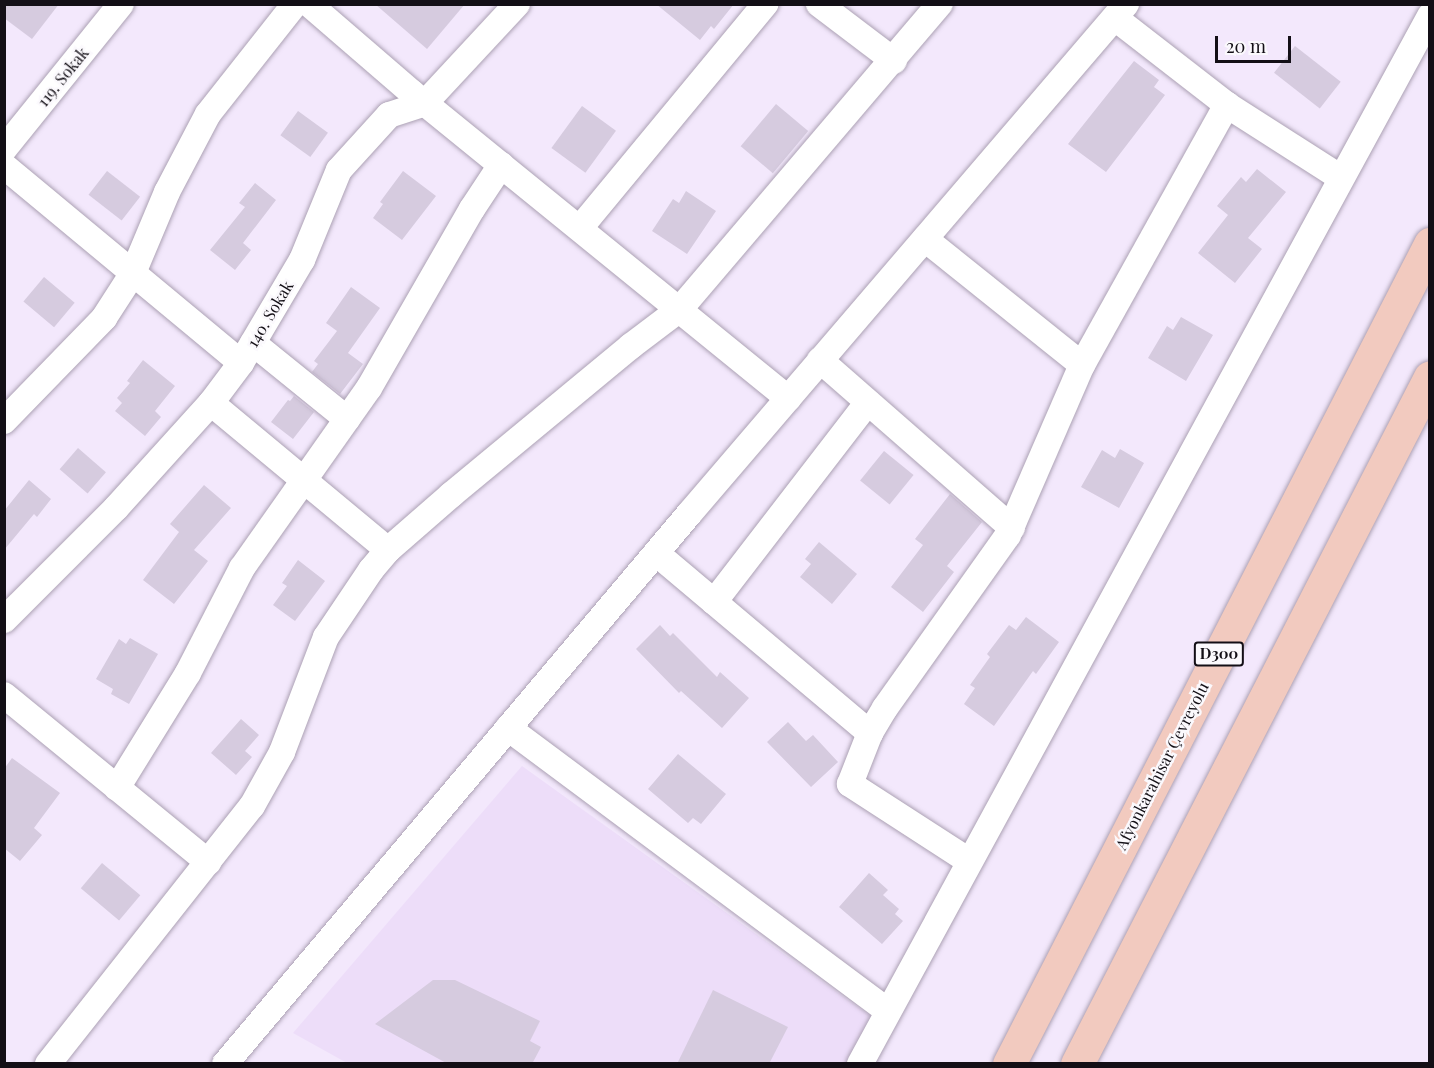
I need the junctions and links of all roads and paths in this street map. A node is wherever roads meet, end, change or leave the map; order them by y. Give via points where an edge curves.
1 (121, 4) edge
2 (295, 4) edge
3 (517, 4) edge
4 (765, 4) edge
5 (819, 4) edge
6 (940, 4) edge
7 (320, 8) edge
8 (1120, 11) edge
9 (1430, 16) edge
10 (894, 61) junction
11 (425, 103) junction
12 (1227, 105) junction
13 (4, 149) edge
14 (501, 165) junction
15 (4, 166) edge
16 (1341, 178) junction
17 (580, 228) junction
18 (925, 239) junction
19 (1430, 244) edge
20 (133, 273) junction
21 (680, 309) junction
22 (247, 353) junction
23 (820, 360) junction
24 (1082, 364) junction
25 (1430, 377) edge
26 (788, 398) junction
27 (868, 402) junction
28 (212, 403) junction
29 (347, 419) junction
30 (4, 421) edge
31 (302, 480) junction
32 (1012, 528) junction
33 (388, 550) junction
34 (656, 552) junction
35 (714, 602) junction
36 (7, 612) edge
37 (4, 695) edge
38 (508, 728) junction
39 (870, 733) junction
40 (117, 788) junction
41 (969, 861) junction
42 (208, 862) junction
43 (887, 1011) junction
44 (48, 1064) edge
45 (225, 1064) edge
46 (860, 1064) edge
47 (1009, 1064) edge
48 (1077, 1064) edge

1 - 13 street, 119. Sokak
2 - 20 street via 208,114 167,192
3 - 11 street, 140. Sokak
4 - 17 street
5 - 10 street
6 - 10 street
7 - 11 street
8 - 12 street
8 - 18 street
9 - 16 street
10 - 21 street
11 - 14 street
11 - 22 street, 140. Sokak via 389,115 339,170 302,260
12 - 16 street
12 - 24 street
14 - 17 street
14 - 29 street
15 - 20 street
16 - 41 street
17 - 21 street
18 - 23 street
18 - 24 street
19 - 47 highway, Afyonkarahisar Çevreyolu / D300
20 - 22 street
20 - 30 street via 104,318
21 - 26 street
21 - 33 street
22 - 28 street, 140. Sokak
22 - 29 street
23 - 26 street
23 - 27 street
24 - 32 street
25 - 48 highway
26 - 34 street
27 - 32 street
27 - 35 street
28 - 31 street
28 - 36 street, 140. Sokak via 116,508
29 - 31 street
31 - 33 street
31 - 40 street via 242,568 188,673
32 - 39 street
33 - 42 street via 355,591 326,637 268,779
34 - 35 street
34 - 38 street
35 - 39 street
37 - 40 street
38 - 43 street
38 - 45 street
39 - 41 street via 850,784
40 - 42 street
41 - 43 street
42 - 44 street
43 - 46 street

